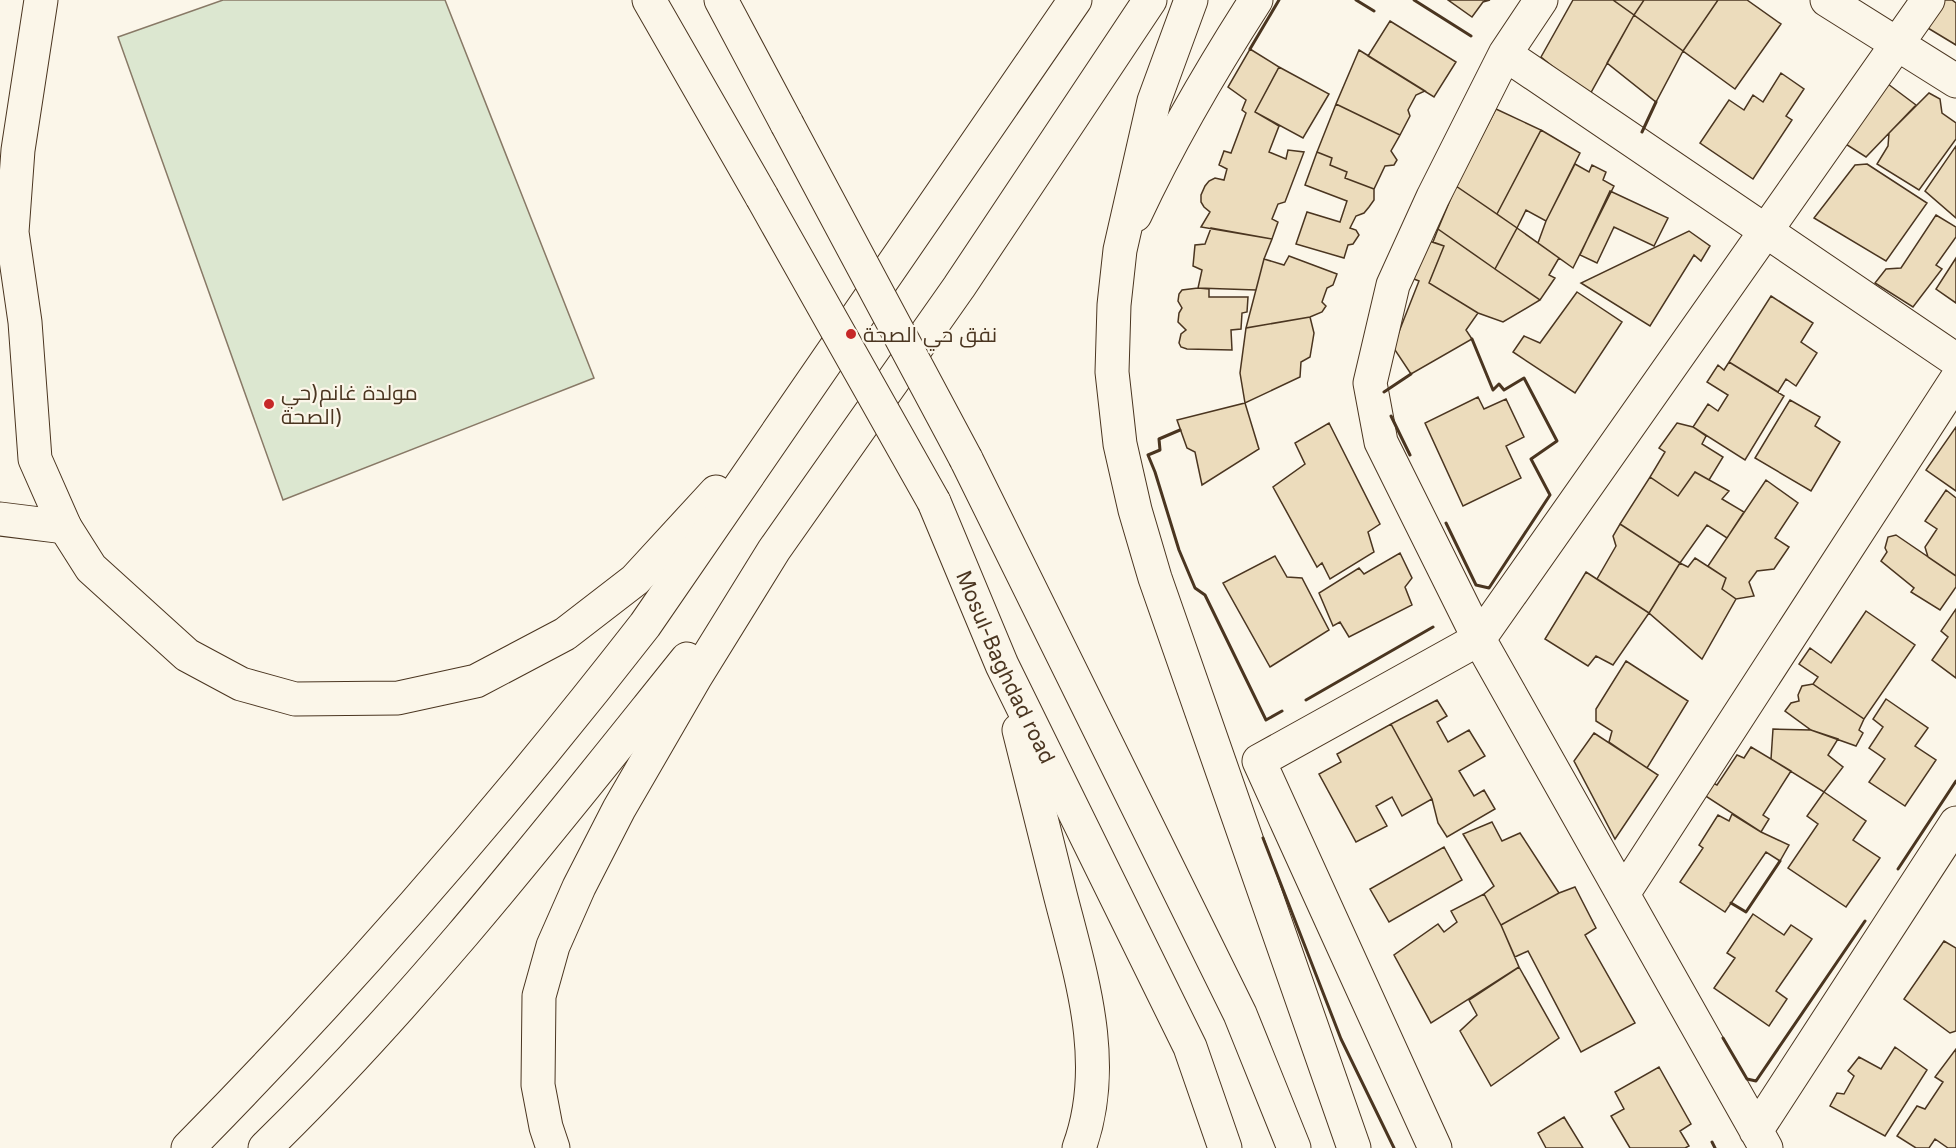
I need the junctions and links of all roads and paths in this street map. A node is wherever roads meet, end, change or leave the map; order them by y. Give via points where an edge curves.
1 (41, 0) edge
2 (631, 0) edge
3 (649, 0) edge
4 (721, 0) edge
5 (1056, 0) edge
6 (1075, 0) edge
7 (1150, 0) edge
8 (1191, 0) edge
9 (1256, 0) edge
10 (1541, 0) edge
11 (1827, 0) edge
12 (1928, 0) edge
13 (1897, 44) junction
14 (1505, 54) junction
15 (1956, 81) edge
16 (696, 83) junction
17 (996, 115) junction
18 (1766, 231) junction
19 (1120, 250) junction
20 (1956, 360) edge
21 (1956, 380) edge
22 (795, 408) junction
23 (0, 519) edge
24 (65, 527) junction
25 (774, 550) junction
26 (1479, 639) junction
27 (1002, 665) junction
28 (1956, 823) edge
29 (1623, 894) junction
30 (1761, 1140) edge
31 (188, 1148) edge
32 (265, 1148) edge
33 (553, 1148) edge
34 (1079, 1148) edge
35 (1225, 1148) edge
36 (1294, 1148) edge
37 (1354, 1148) edge
38 (1435, 1148) edge

1 - 24 main road via 18,150 12,232 25,322 35,459
2 - 16 main road
3 - 16 main road
4 - 36 main road, bridge via 966,459 1240,1014
5 - 17 main road
6 - 17 main road
7 - 25 main road via 959,287
8 - 19 main road via 1154,101
9 - 19 main road via 1169,146
10 - 14 main road
11 - 13 main road
12 - 13 main road
13 - 15 main road
13 - 18 main road
14 - 18 main road
14 - 26 main road via 1393,285 1370,383 1381,442
16 - 27 main road, Mosul-Baghdad road, bridge via 934,502
17 - 22 main road
18 - 20 main road
18 - 26 main road
19 - 37 main road via 1112,372 1120,444 1135,510
21 - 29 main road
22 - 24 main road via 635,580 565,634 476,681 398,698 295,699 241,684 187,655 91,568
22 - 31 main road via 645,626 557,737 340,990
23 - 24 main road
25 - 32 main road via 454,944
25 - 33 main road via 619,809 553,946 539,996 537,1085
26 - 29 main road
26 - 38 main road via 1259,761
27 - 34 main road via 1088,1005 1094,1054 1091,1099
27 - 35 main road, Mosul-Baghdad road via 1190,1047
28 - 30 main road
29 - 30 main road

